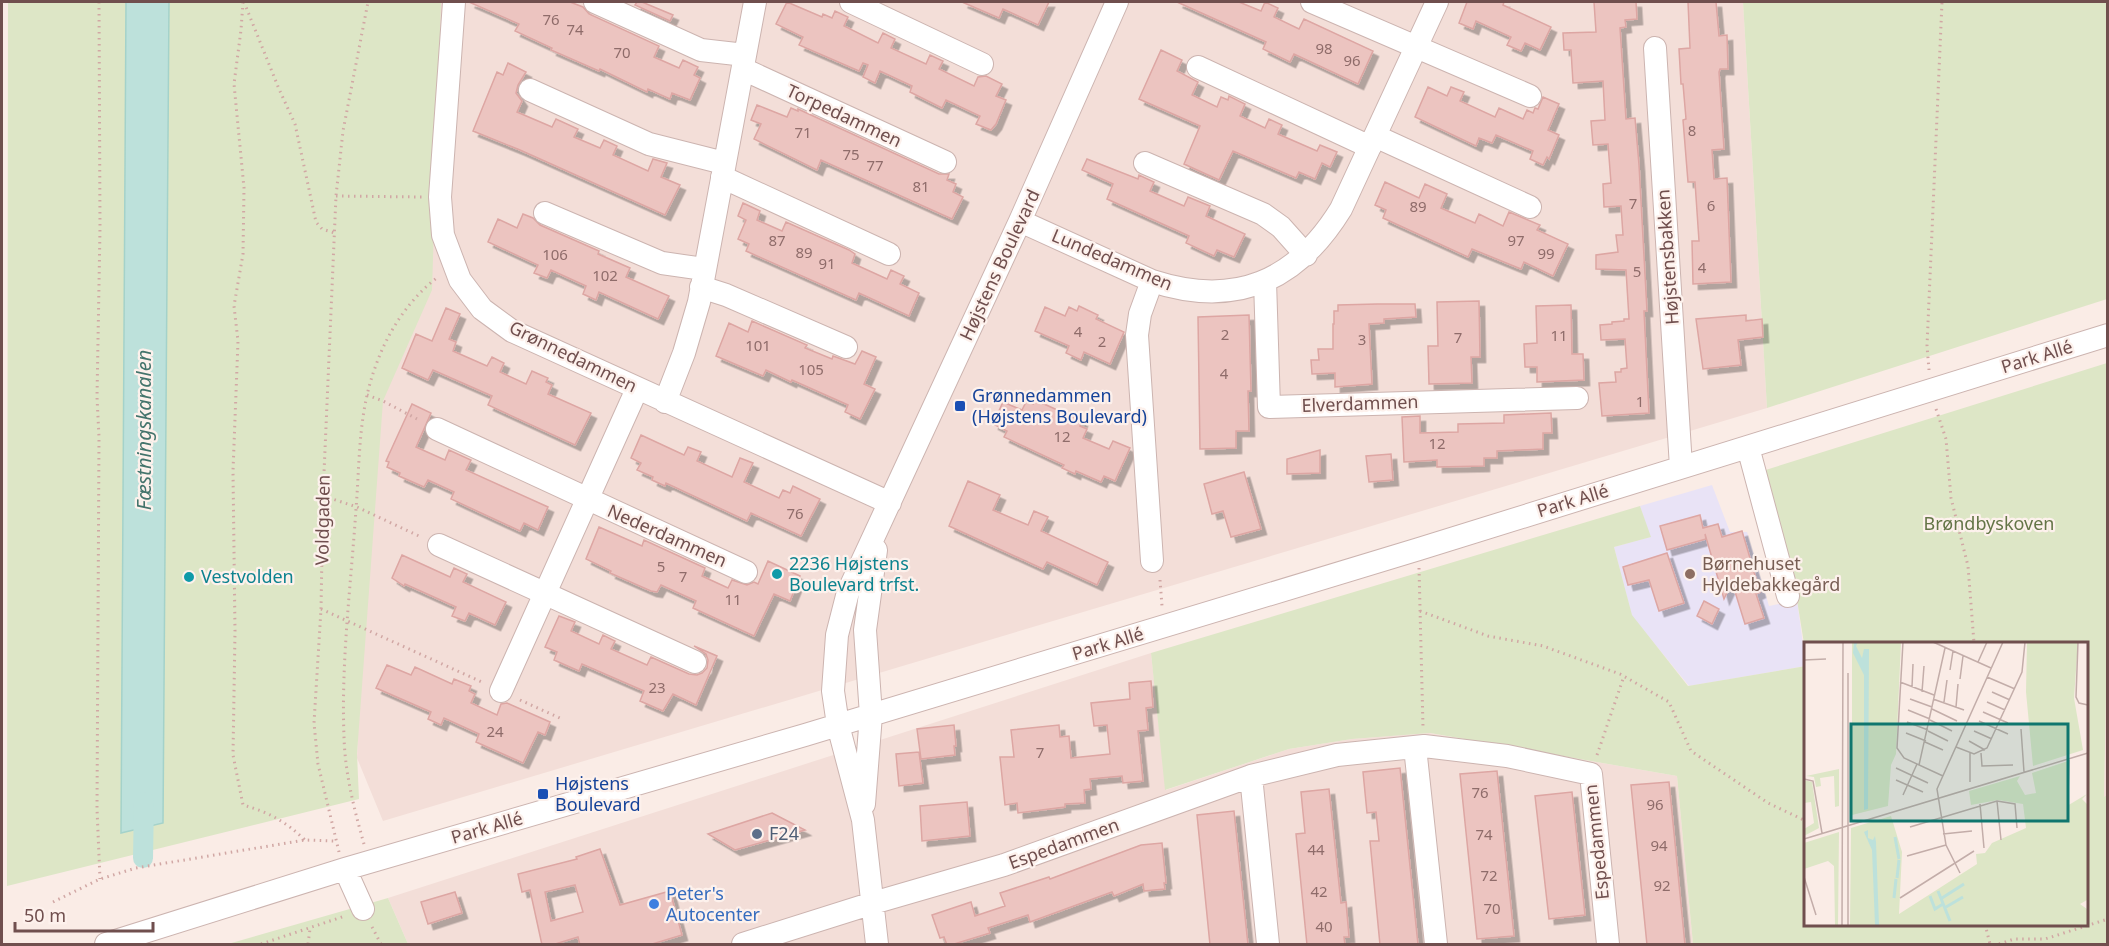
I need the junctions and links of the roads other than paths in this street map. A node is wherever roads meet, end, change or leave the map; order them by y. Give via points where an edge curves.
1 (454, 2) edge
2 (595, 2) edge
3 (755, 2) edge
4 (851, 2) edge
5 (1117, 2) edge
6 (1312, 2) edge
7 (1437, 2) edge
8 (1416, 48) junction
9 (1655, 48) dead end
10 (744, 62) junction
11 (982, 64) dead end
12 (1198, 67) dead end
13 (530, 90) dead end
14 (1530, 96) dead end
15 (1373, 142) junction
16 (945, 162) dead end
17 (1145, 163) dead end
18 (723, 170) junction
19 (1530, 207) dead end
20 (545, 213) dead end
21 (1020, 221) junction
22 (889, 254) dead end
23 (1306, 255) junction
24 (702, 278) junction
25 (1152, 280) junction
26 (1265, 280) junction
27 (2108, 335) edge
28 (846, 347) dead end
29 (637, 389) junction
30 (1577, 398) dead end
31 (665, 402) junction
32 (437, 429) road end
33 (1748, 447) junction
34 (1681, 467) junction
35 (587, 499) junction
36 (890, 503) junction
37 (880, 528) junction
38 (439, 545) road end
39 (1152, 561) road end
40 (746, 572) dead end
41 (545, 594) junction
42 (1788, 596) dead end
43 (695, 662) dead end
44 (501, 692) road end
45 (871, 715) junction
46 (838, 725) junction
47 (1420, 747) junction
48 (1251, 776) junction
49 (862, 820) junction
50 (345, 869) junction
51 (873, 903) junction
52 (363, 909) road end
53 (106, 945) edge
54 (742, 945) edge
55 (877, 945) edge
56 (1268, 945) edge
57 (1436, 945) edge
58 (1608, 945) edge

1 - 29 street, Grønnedammen via 440,197 443,235 460,280 482,309 512,331
2 - 10 street, Torpedammen via 701,50
3 - 10 street
4 - 11 street
5 - 21 street, Højstens Boulevard
6 - 8 street
7 - 8 street, Lundedammen
8 - 14 street
8 - 15 street, Lundedammen
9 - 34 street, Højstensbakken
10 - 16 street, Torpedammen
10 - 18 street
12 - 15 street
13 - 18 street via 649,144
15 - 19 street
15 - 23 street, Lundedammen via 1341,209
17 - 23 street via 1263,214 1281,227
18 - 22 street
18 - 24 street
20 - 24 street
21 - 25 street, Lundedammen
21 - 36 street, Højstens Boulevard
23 - 26 street, Lundedammen
24 - 28 street via 726,295
24 - 31 street via 684,353
25 - 26 street, Lundedammen via 1197,291 1232,290
25 - 39 street via 1137,335
26 - 30 street, Elverdammen via 1269,406
27 - 33 street, Park Allé
29 - 31 street, Grønnedammen
29 - 35 street, Nederdammen
31 - 36 street, Grønnedammen
32 - 35 street, Nederdammen
33 - 34 street, Park Allé
33 - 42 street
34 - 45 street, Park Allé
35 - 40 street, Nederdammen
35 - 41 street, Nederdammen
36 - 37 street, Højstens Boulevard
37 - 45 street, Højstens Boulevard via 865,630
37 - 46 street, Højstens Boulevard via 848,592 837,635 833,691
38 - 41 street
41 - 43 street
41 - 44 street, Nederdammen
45 - 46 street, Park Allé
45 - 49 street, Højstens Boulevard
46 - 49 street, Højstens Boulevard
46 - 50 street, Park Allé
47 - 48 street, Espedammen via 1337,755
47 - 57 street
47 - 58 street, Espedammen via 1507,756 1591,774
48 - 51 street, Espedammen via 1004,865
48 - 56 street
49 - 51 street
50 - 52 street
50 - 53 street, Park Allé
51 - 54 street, Espedammen
51 - 55 street

